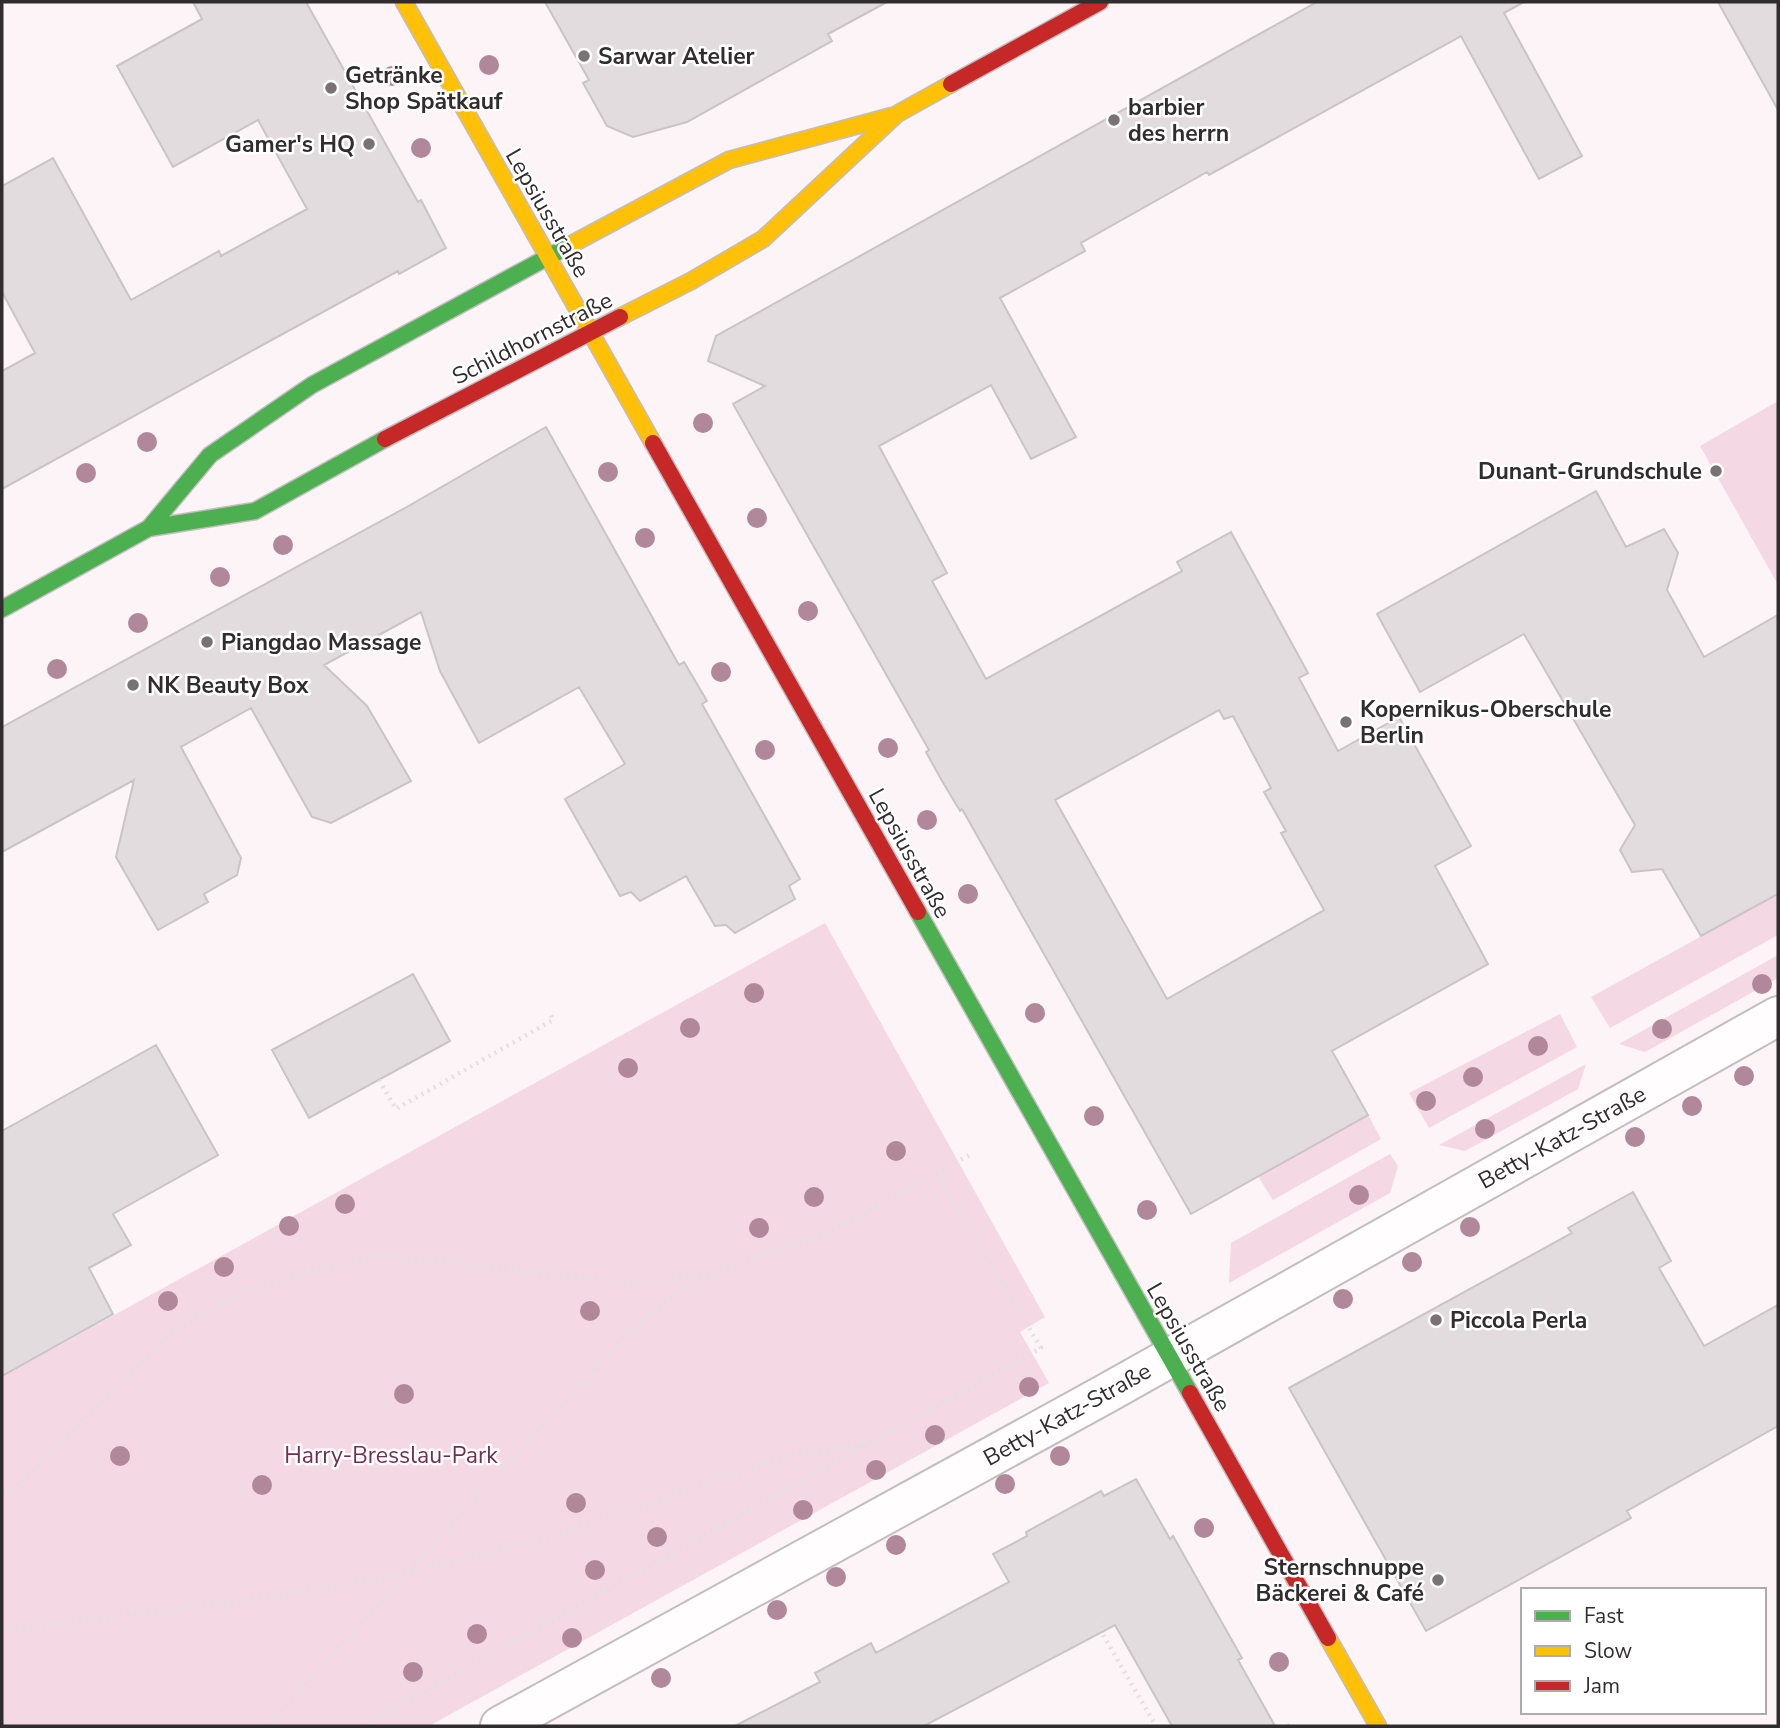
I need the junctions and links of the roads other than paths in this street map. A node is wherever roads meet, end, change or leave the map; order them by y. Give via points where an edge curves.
1 (404, 2) edge
2 (1100, 2) edge
3 (897, 114) junction
4 (548, 257) junction
5 (590, 333) junction
6 (149, 528) junction
7 (2, 609) edge
8 (1778, 1016) edge
9 (1170, 1358) junction
10 (500, 1726) edge
11 (1378, 1726) edge

1 - 4 main road, Lepsiusstraße
2 - 3 main road, Schildhornstraße
3 - 4 main road, Schildhornstraße via 729,160
3 - 5 main road, Schildhornstraße via 763,239
4 - 5 main road, Lepsiusstraße
4 - 6 main road, Schildhornstraße via 312,385 210,455
5 - 6 main road, Schildhornstraße via 255,511
5 - 9 main road, Lepsiusstraße
6 - 7 main road, Schildhornstraße
8 - 9 street, Betty-Katz-Straße
9 - 10 street, Betty-Katz-Straße
9 - 11 main road, Lepsiusstraße

